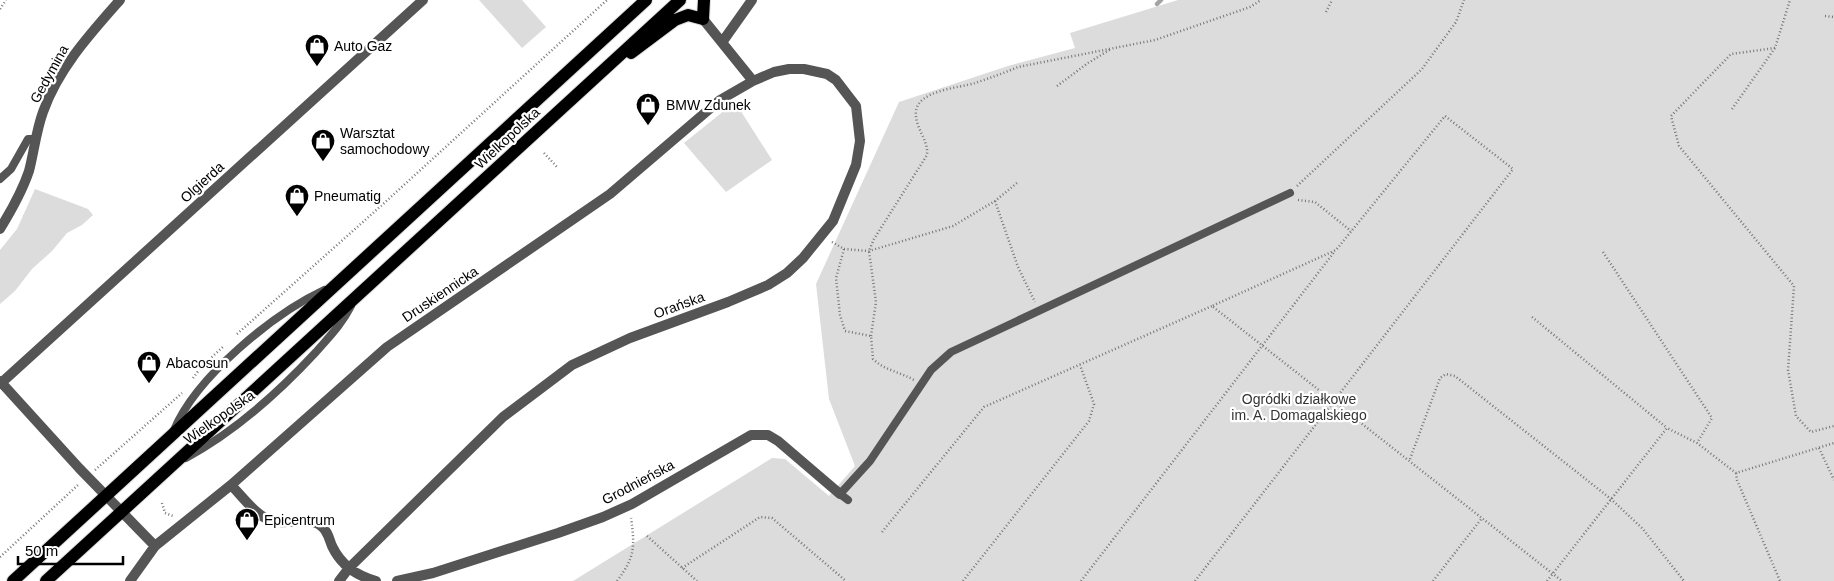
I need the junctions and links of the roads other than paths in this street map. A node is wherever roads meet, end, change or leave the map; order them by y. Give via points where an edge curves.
1 (120, 0) edge
2 (423, 0) edge
3 (646, 0) edge
4 (680, 0) edge
5 (704, 0) edge
6 (752, 0) edge
7 (703, 19) junction
8 (723, 41) junction
9 (598, 75) junction
10 (753, 81) junction
11 (36, 139) junction
12 (0, 179) edge
13 (1290, 193) road end
14 (0, 229) edge
15 (0, 383) edge
16 (231, 485) junction
17 (106, 495) junction
18 (844, 497) joint
19 (122, 512) junction
20 (155, 546) junction
21 (349, 568) junction
22 (12, 581) edge
23 (46, 581) edge
24 (130, 581) edge
25 (339, 581) edge
26 (376, 581) edge
27 (397, 581) edge

1 - 11 street, Gedymina via 76,52 43,111
2 - 15 street, Olgierda
3 - 17 main road, Wielkopolska
4 - 9 main road, Wielkopolska
5 - 7 main road
6 - 8 street
7 - 8 street
7 - 9 main road via 688,16 675,20
8 - 10 street
9 - 19 main road, Wielkopolska
10 - 16 street, Druskiennicka via 720,100 610,194 388,347
10 - 21 street, Orańska via 789,69 826,74 836,80 856,106 860,142 856,165 833,221 822,237 787,273 768,285 630,338 572,365 503,417
11 - 12 lane via 28,139
11 - 14 street, Gedymina via 29,172 17,202
13 - 18 lane via 951,352 931,370
15 - 17 street
16 - 20 street, Druskiennicka
16 - 21 street via 262,516 272,521 319,524 338,557
17 - 19 street
17 - 22 main road, Wielkopolska
18 - 27 street, Grodnieńska via 768,435 751,435 632,504 603,517 433,573
19 - 20 street
19 - 23 main road, Wielkopolska
20 - 24 street, Druskiennicka
21 - 25 street, Orańska
21 - 26 street

